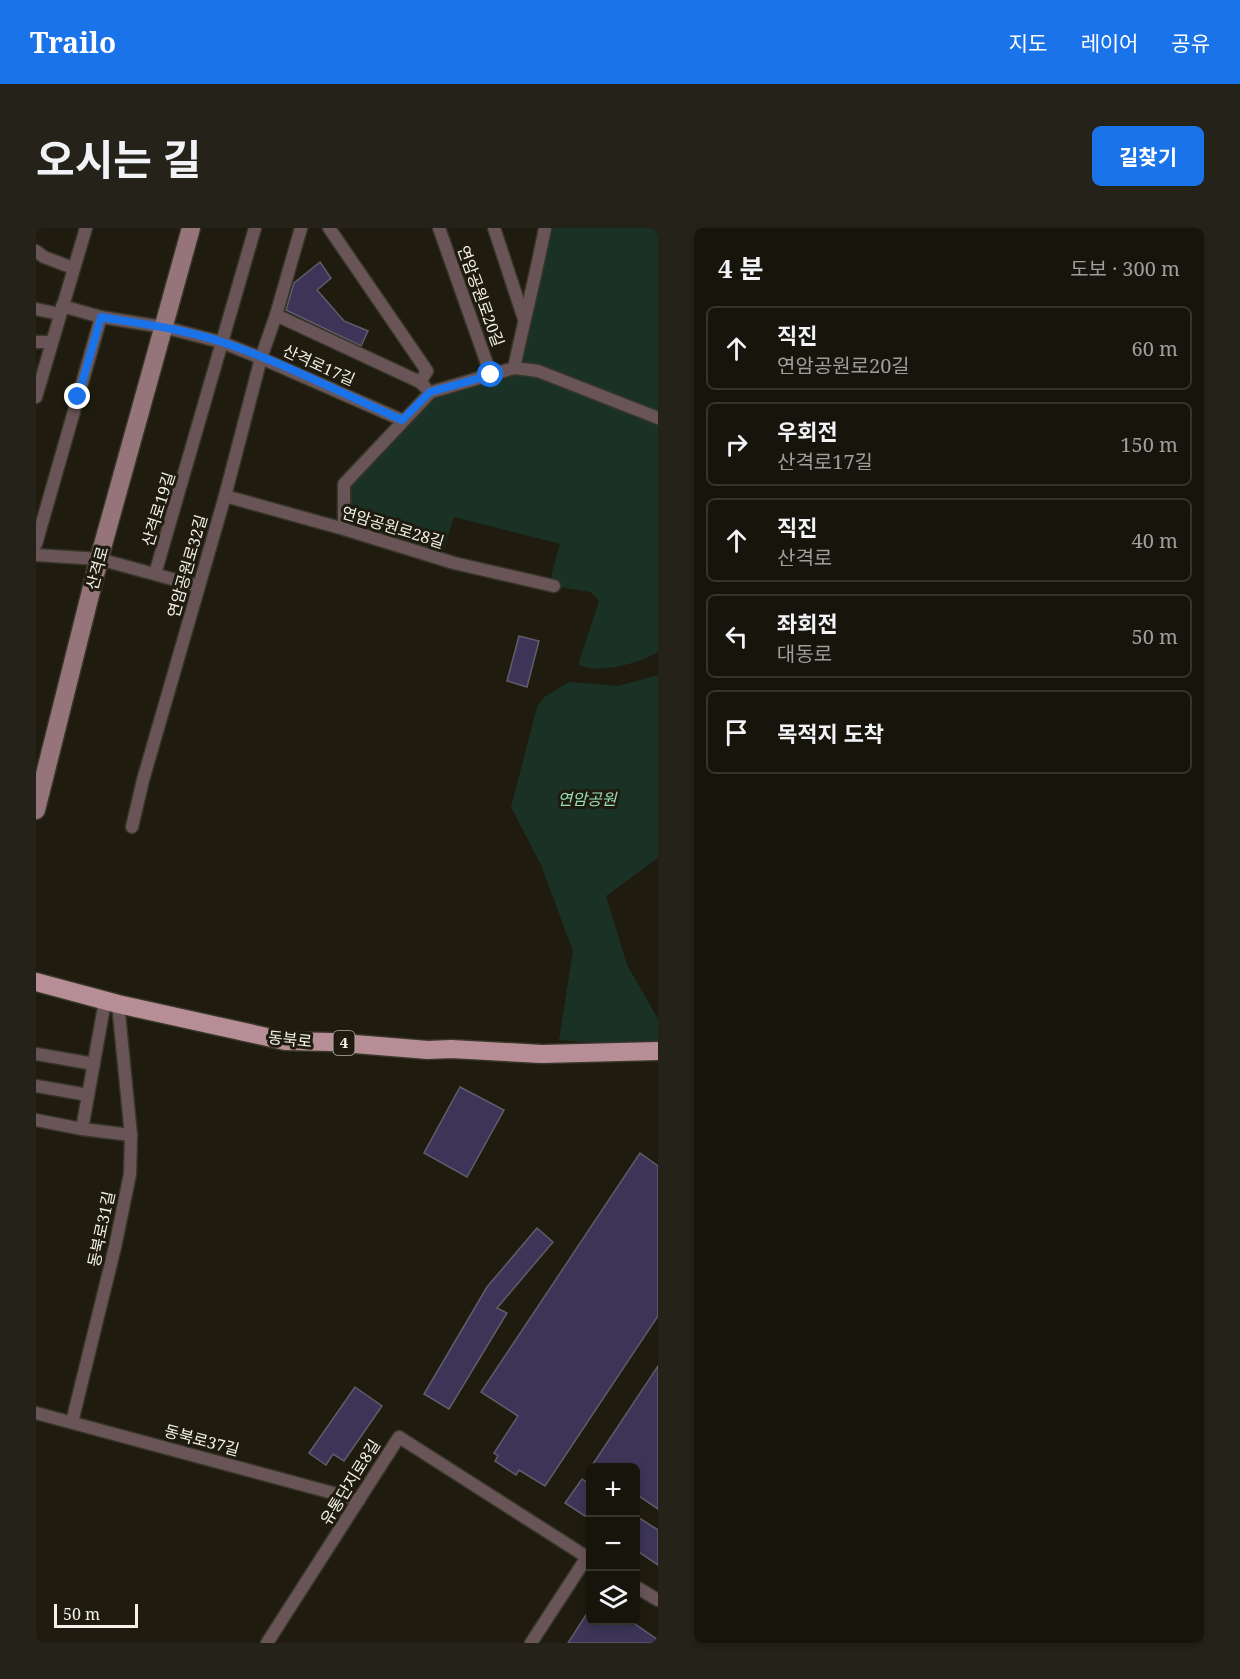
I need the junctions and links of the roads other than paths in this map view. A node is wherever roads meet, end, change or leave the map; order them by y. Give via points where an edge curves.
1 (191, 228) edge
2 (255, 228) edge
3 (301, 228) edge
4 (328, 228) edge
5 (439, 228) edge
6 (494, 228) edge
7 (545, 228) edge
8 (84, 229) edge
9 (36, 251) edge
10 (73, 268) junction
11 (36, 309) edge
12 (61, 310) junction
13 (276, 315) junction
14 (101, 317) junction
15 (525, 319) junction
16 (163, 327) junction
17 (36, 342) edge
18 (51, 342) junction
19 (221, 342) junction
20 (261, 357) junction
21 (514, 368) junction
22 (491, 375) junction
23 (420, 382) junction
24 (430, 392) junction
25 (36, 397) edge
26 (658, 418) edge
27 (402, 420) junction
28 (225, 496) junction
29 (344, 529) junction
30 (36, 544) edge
31 (36, 555) edge
32 (99, 559) junction
33 (155, 574) junction
34 (198, 586) junction
35 (554, 586) dead end
36 (37, 804) edge
37 (132, 827) dead end
38 (36, 982) edge
39 (112, 1003) junction
40 (658, 1051) edge
41 (36, 1053) edge
42 (94, 1064) junction
43 (36, 1086) edge
44 (88, 1095) junction
45 (36, 1120) edge
46 (82, 1129) junction
47 (131, 1135) junction
48 (36, 1413) edge
49 (72, 1422) junction
50 (359, 1500) junction
51 (586, 1556) edge
52 (586, 1562) edge
53 (640, 1589) edge
54 (658, 1600) edge
55 (267, 1643) edge
56 (531, 1643) edge

1 - 16 street, 산격로
2 - 19 street
3 - 13 street, 연암공원로32길
4 - 23 street via 427,371
5 - 22 street, 연암공원로20길
6 - 15 street, 연암공원로20길
7 - 15 street, 연암공원로20길
8 - 10 street
9 - 10 street
10 - 12 street
11 - 12 street
12 - 14 street
12 - 18 street
13 - 20 street, 연암공원로32길
13 - 23 street
14 - 16 street
14 - 30 street
15 - 21 street, 연암공원로20길
16 - 19 street, 산격로17길
16 - 32 street, 산격로
17 - 18 street
18 - 25 street
19 - 20 street, 산격로17길
19 - 33 street, 산격로19길
20 - 27 street, 산격로17길
20 - 28 street, 연암공원로32길
21 - 22 street
21 - 26 street via 538,371
22 - 24 street
23 - 24 street
24 - 27 street
27 - 29 street via 344,484
28 - 29 street, 연암공원로28길
28 - 34 street, 연암공원로32길
29 - 35 street, 연암공원로28길 via 454,563
31 - 32 street, 산격로19길
32 - 33 street, 산격로19길
32 - 36 street, 산격로
33 - 34 street, 산격로19길
34 - 37 street, 연암공원로32길
38 - 39 main road, 동북로 / 4
39 - 40 main road, 동북로 / 4 via 285,1041 542,1054
39 - 42 street
39 - 47 street, 동북로31길
41 - 42 street
42 - 44 street
43 - 44 street
44 - 46 street
45 - 46 street
46 - 47 street
47 - 49 street, 동북로31길 via 130,1174 115,1247
48 - 49 street, 동북로37길
49 - 50 street, 동북로37길
50 - 51 street, 유통단지로8길 via 399,1437
50 - 55 street, 유통단지로8길
52 - 56 street, 유통단지로8길
53 - 54 street

